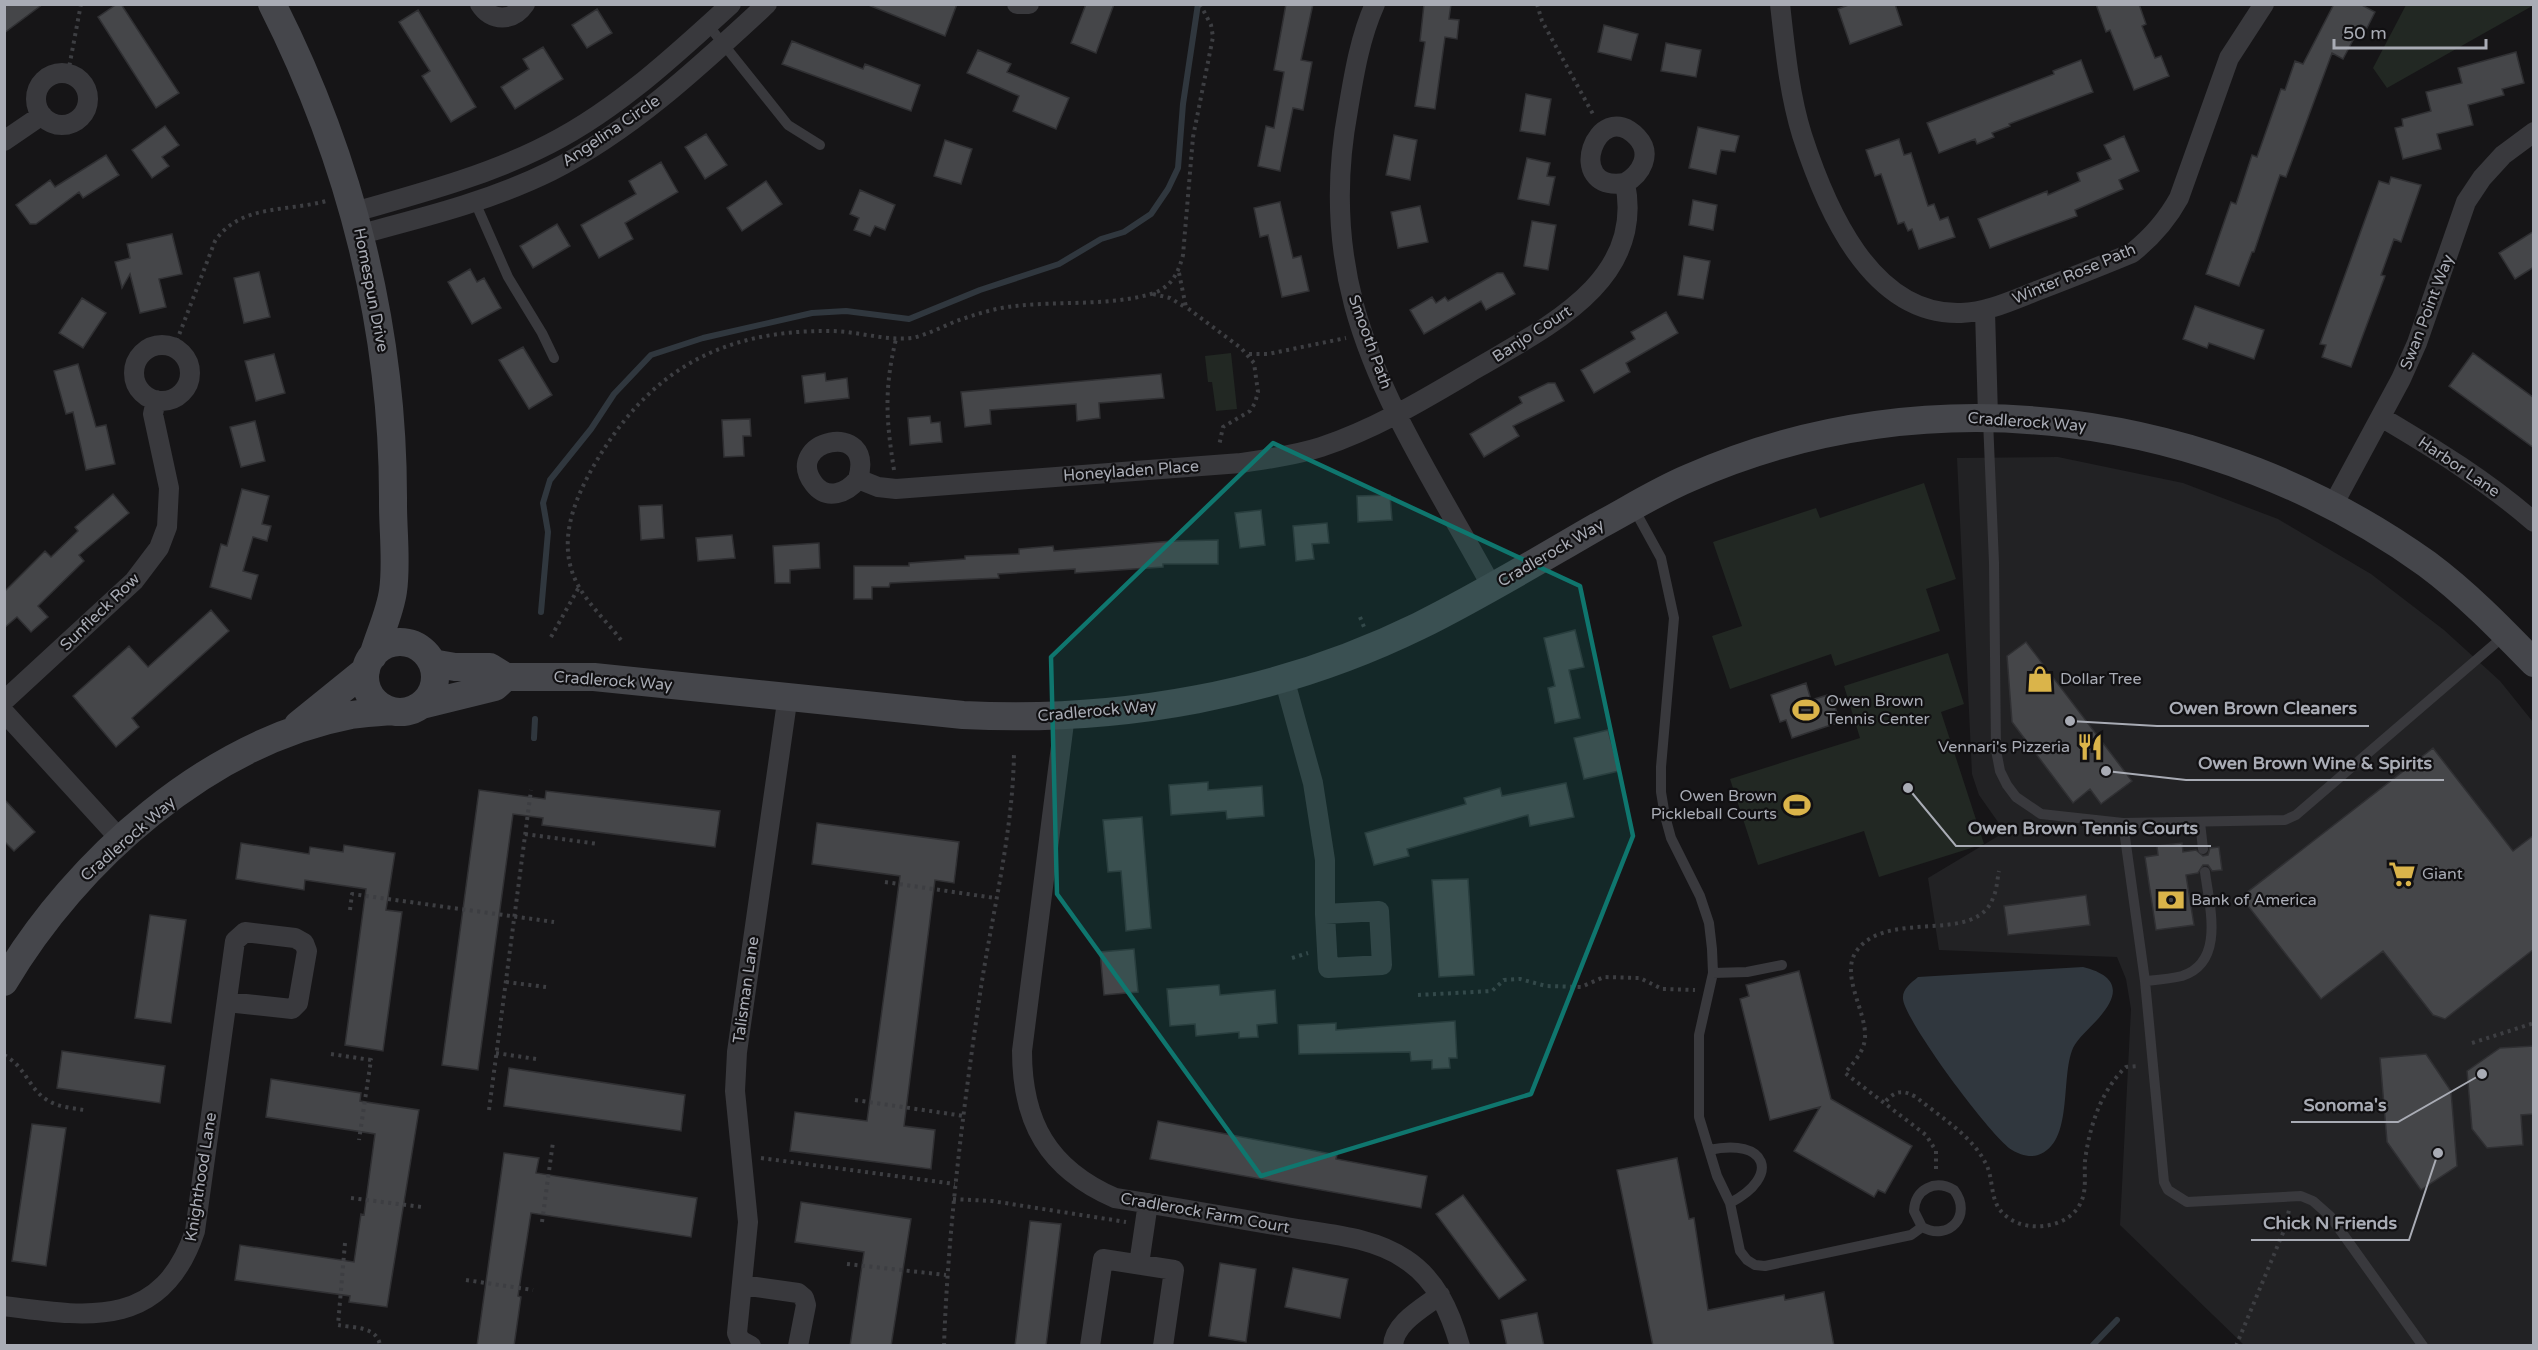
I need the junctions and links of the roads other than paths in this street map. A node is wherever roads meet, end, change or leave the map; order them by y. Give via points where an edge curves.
1 (272, 4) edge
2 (480, 4) edge
3 (525, 4) edge
4 (731, 4) edge
5 (767, 4) edge
6 (1017, 4) edge
7 (1029, 4) edge
8 (1375, 4) edge
9 (1780, 4) edge
10 (2265, 4) edge
11 (708, 25) junction
12 (723, 44) junction
13 (42, 115) junction
14 (2534, 132) edge
15 (4, 141) edge
16 (820, 145) dead end
17 (540, 149) junction
18 (550, 171) junction
19 (1625, 183) junction
20 (475, 202) junction
21 (350, 215) junction
22 (1985, 311) junction
23 (554, 358) dead end
24 (156, 400) junction
25 (1398, 415) junction
26 (1988, 416) junction
27 (2381, 417) junction
28 (858, 479) dead end
29 (2333, 505) junction
30 (1633, 507) junction
31 (2534, 522) edge
32 (1492, 587) junction
33 (393, 591) junction
34 (2506, 634) junction
35 (422, 654) junction
36 (369, 663) junction
37 (2534, 663) edge
38 (506, 677) junction
39 (1284, 678) junction
40 (788, 695) junction
41 (4, 701) edge
42 (422, 705) junction
43 (392, 711) junction
44 (4, 712) edge
45 (1065, 715) junction
46 (286, 735) junction
47 (2200, 822) junction
48 (2123, 823) junction
49 (121, 840) junction
50 (2203, 849) dead end
51 (2205, 872) dead end
52 (1325, 914) dead end
53 (1782, 965) dead end
54 (1713, 973) junction
55 (2145, 981) junction
56 (4, 982) edge
57 (227, 1002) junction
58 (1709, 1150) junction
59 (1730, 1203) junction
60 (1147, 1213) junction
61 (1922, 1227) junction
62 (1139, 1264) junction
63 (742, 1286) junction
64 (1440, 1295) junction
65 (4, 1306) edge
66 (752, 1346) edge
67 (798, 1346) edge
68 (1090, 1346) edge
69 (1163, 1346) edge
70 (1393, 1346) edge
71 (1460, 1346) edge
72 (2423, 1346) edge

1 - 21 street, Homespun Drive via 313,92
2 - 3 street via 498,18 516,14
4 - 11 street, Angelina Circle
5 - 12 street, Angelina Circle
6 - 7 street
8 - 25 street, Smooth Path via 1361,40 1343,134 1340,209 1348,275 1364,336
9 - 22 street, Winter Rose Path via 1802,134 1833,212 1860,259 1896,293 1916,304 1958,313
10 - 22 street, Winter Rose Path via 2229,58 2179,198 2152,235 2132,253
11 - 12 lane
11 - 17 street, Angelina Circle via 617,101
12 - 16 lane via 788,125
12 - 18 street, Angelina Circle via 621,128
13 - 13 street via 37,105 38,88 51,75 68,73 86,86 89,97 80,119 64,125 50,122
13 - 15 street
14 - 27 street, Swan Point Way via 2503,155 2466,202 2421,332
17 - 18 lane
17 - 21 street, Angelina Circle via 480,176
18 - 20 street, Angelina Circle
19 - 19 street via 1643,166 1642,145 1622,128 1603,132 1591,146 1591,165 1600,178
19 - 25 street, Banjo Court via 1629,202 1623,243 1585,298 1544,329
20 - 21 street, Angelina Circle
20 - 23 lane via 508,277
21 - 33 street, Homespun Drive via 378,318 390,397 394,458
22 - 26 street
24 - 24 street via 175,397 189,380 184,356 162,345 152,346 136,360 135,381 147,396
24 - 41 street, Sunfleck Row via 153,414 169,488 167,527 159,548 134,581
25 - 28 street, Honeyladen Place via 1320,447 1264,459 896,489
25 - 32 street, Smooth Path
26 - 29 street, Cradlerock Way via 2062,422 2175,444 2269,476
26 - 30 street, Cradlerock Way via 1862,427 1794,442 1687,478
26 - 48 lane via 1996,750 2000,771 2016,797 2041,814
27 - 29 street, Swan Point Way
27 - 31 street, Harbor Lane via 2443,454
29 - 34 street, Cradlerock Way via 2428,565
30 - 32 street, Cradlerock Way
30 - 54 lane via 1661,558 1670,589 1674,618 1661,792 1671,838 1688,866 1709,923
32 - 39 street, Cradlerock Way via 1360,652
33 - 35 street, Homespun Drive
33 - 36 street, Homespun Drive
34 - 37 street, Cradlerock Way
34 - 47 lane via 2296,815 2275,822
35 - 36 street via 390,644
35 - 38 street, Cradlerock Way via 455,667 490,667
35 - 42 street via 434,686
36 - 43 street via 366,684 371,696
36 - 46 street, Cradlerock Way
38 - 40 street, Cradlerock Way via 594,677
38 - 42 street, Cradlerock Way via 495,687
39 - 45 street, Cradlerock Way via 1241,691 1169,704
39 - 52 street via 1313,783 1325,860
40 - 45 street, Cradlerock Way via 963,715
40 - 63 street, Talisman Lane via 737,1052 735,1091 748,1222
42 - 43 street via 413,710
43 - 46 street, Cradlerock Way via 351,715
44 - 49 street
45 - 60 street, Cradlerock Farm Court via 1022,1051 1026,1104 1034,1125 1058,1161 1092,1188
46 - 49 street, Cradlerock Way via 240,754 200,779
47 - 48 lane
47 - 50 lane
48 - 55 lane
49 - 56 street, Cradlerock Way via 43,925
51 - 55 lane via 2212,934 2207,955 2181,976
53 - 54 lane
54 - 58 lane via 1699,1035 1699,1117
55 - 72 lane via 2164,1182 2168,1190 2187,1202 2288,1195 2301,1196 2322,1207
57 - 57 street, Knighthood Lane via 292,1009 298,1003 307,951 304,943 295,938 245,932 239,935
57 - 65 street, Knighthood Lane via 195,1231 176,1270 161,1289 117,1312 77,1315
58 - 59 lane
58 - 59 lane via 1743,1146 1760,1159 1762,1171 1758,1180
59 - 61 lane via 1740,1251 1755,1265 1911,1235
60 - 62 street
60 - 64 street, Cradlerock Farm Court via 1373,1245 1407,1260
61 - 61 lane via 1944,1233 1953,1228 1962,1206 1954,1190 1936,1185 1926,1187 1918,1195 1914,1211
62 - 68 street via 1103,1259
62 - 69 street via 1174,1270
63 - 66 street, Talisman Lane via 737,1334
63 - 67 street via 798,1293 804,1299
64 - 70 street via 1400,1327
64 - 71 street, Cradlerock Farm Court

